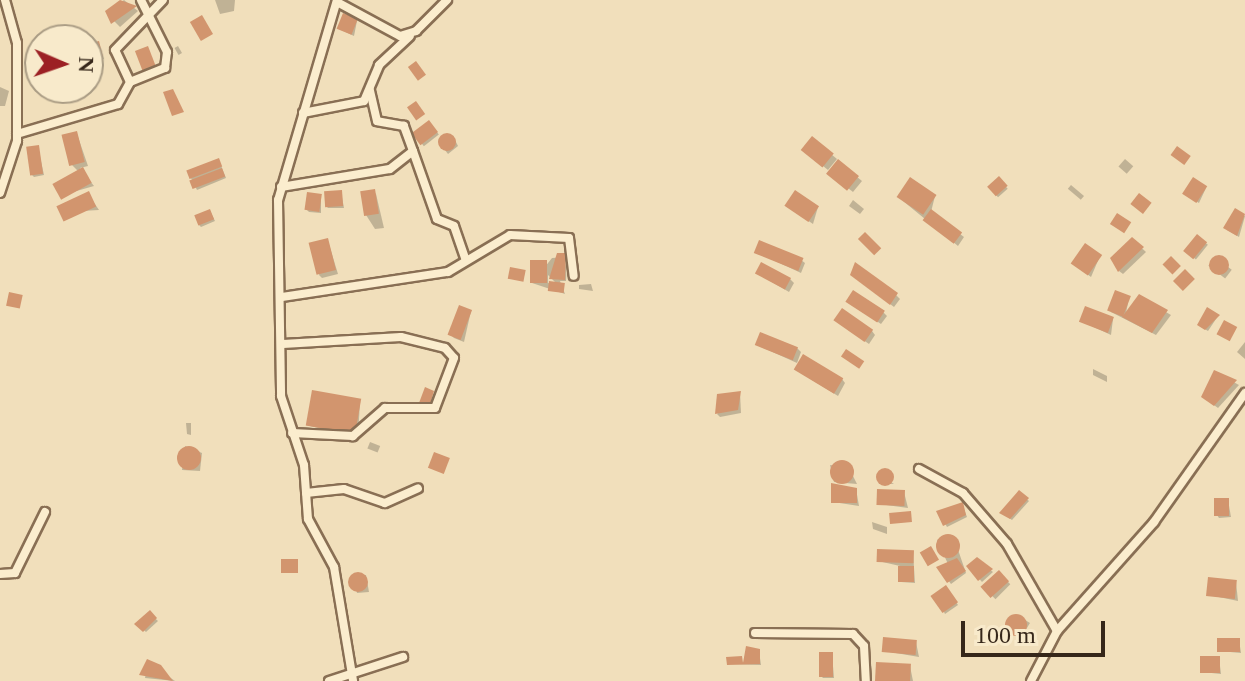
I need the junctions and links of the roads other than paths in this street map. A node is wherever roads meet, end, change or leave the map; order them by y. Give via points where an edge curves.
1 (5, 0) edge
2 (141, 0) edge
3 (163, 0) edge
4 (447, 0) edge
5 (337, 1) edge
6 (147, 15) junction
7 (410, 36) junction
8 (130, 82) junction
9 (370, 90) junction
10 (302, 114) junction
11 (17, 134) junction
12 (413, 151) junction
13 (281, 187) junction
14 (0, 193) edge
15 (466, 260) junction
16 (574, 276) dead end
17 (282, 297) junction
18 (283, 344) junction
19 (1245, 393) edge
20 (292, 433) junction
21 (919, 469) dead end
22 (418, 488) dead end
23 (306, 493) junction
24 (45, 512) dead end
25 (0, 574) edge
26 (1057, 631) junction
27 (755, 633) dead end
28 (403, 657) dead end
29 (352, 677) edge
30 (329, 681) edge
31 (866, 681) edge
32 (1031, 681) edge

1 - 11 street via 17,43
2 - 6 street
3 - 6 street
4 - 7 street
5 - 7 street via 385,31
5 - 10 street
6 - 8 street via 115,50
6 - 8 street via 168,61
7 - 9 street via 379,65
8 - 11 street via 118,104
9 - 10 street via 353,107 316,106
9 - 12 street via 377,121 404,126
10 - 13 street
11 - 14 street
12 - 13 street via 390,169
12 - 15 street via 437,219 454,226
13 - 17 street
15 - 16 street via 510,235 562,235 574,242
15 - 17 street via 448,272
17 - 18 street
18 - 20 street via 281,396
18 - 20 street via 401,337 445,348 454,358 435,408 385,408 353,436
19 - 26 street via 1154,522
20 - 23 street
21 - 26 street via 963,493 1007,544
22 - 23 street via 385,503 344,489
23 - 29 street via 308,519 337,580
24 - 25 street via 15,573
26 - 32 street
27 - 31 street via 853,634 864,646
28 - 29 street
29 - 30 street

